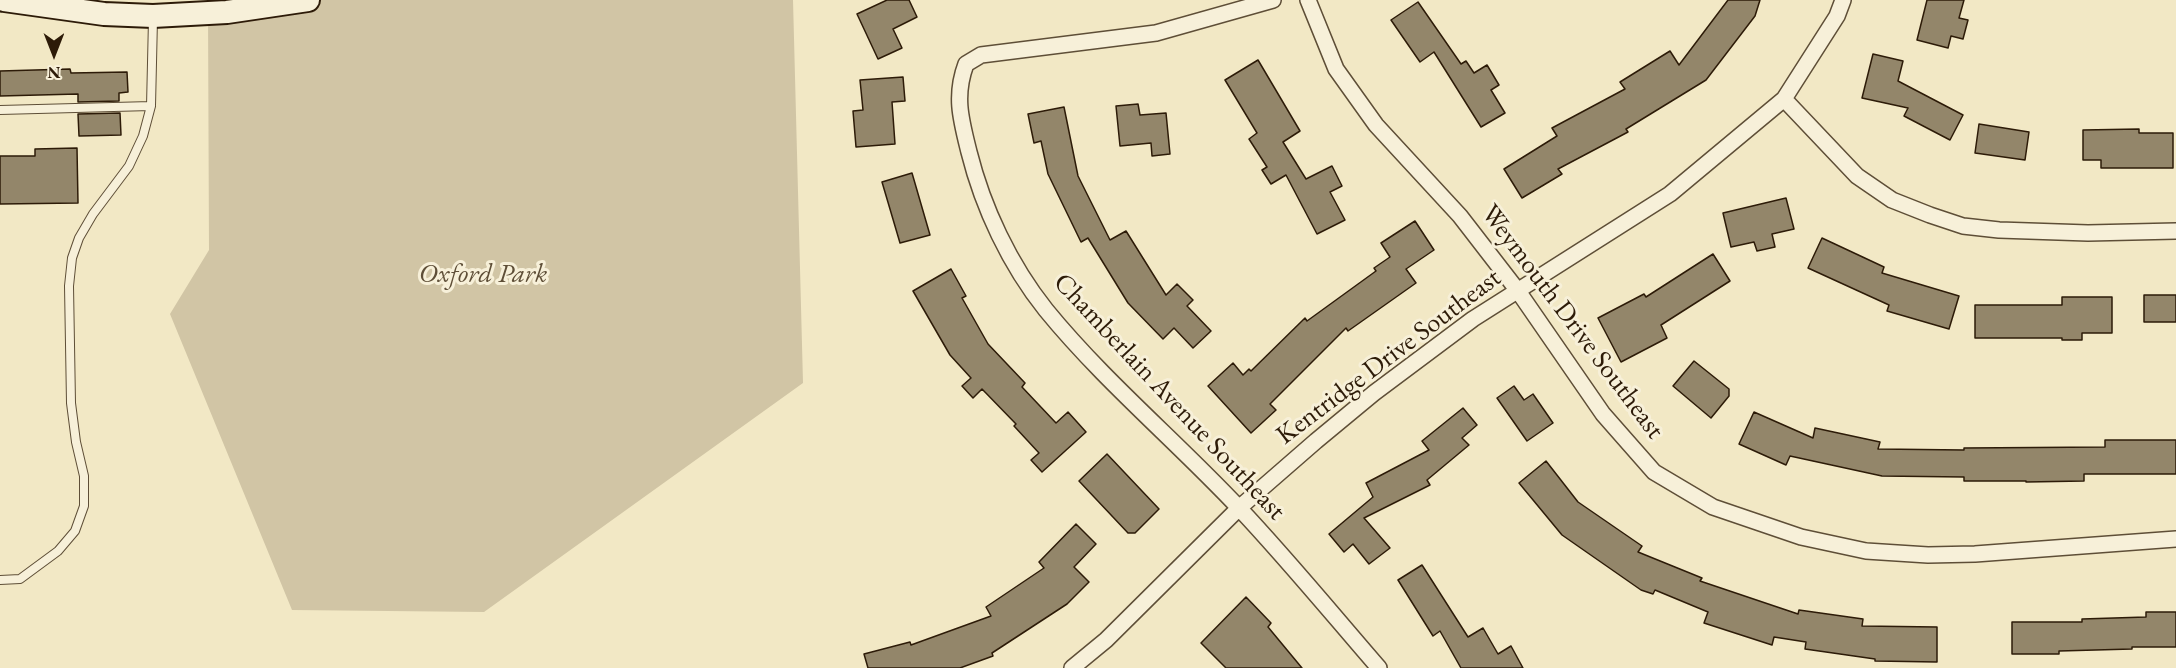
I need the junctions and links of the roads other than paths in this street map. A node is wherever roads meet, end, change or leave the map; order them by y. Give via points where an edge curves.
1 (4, 0) edge
2 (308, 0) edge
3 (1273, 0) edge
4 (1308, 0) edge
5 (1843, 0) edge
6 (275, 3) edge
7 (153, 16) junction
8 (1784, 99) junction
9 (151, 106) junction
10 (0, 110) edge
11 (2176, 231) edge
12 (1518, 291) junction
13 (1239, 508) junction
14 (2176, 539) edge
15 (0, 580) edge
16 (1072, 668) edge
17 (1380, 668) edge

1 - 7 street via 104,14
2 - 6 street
3 - 13 street, Chamberlain Avenue Southeast via 1156,33 981,55 966,64 960,80 959,110 973,166 990,216 1011,258 1045,309 1081,349
4 - 12 street, Weymouth Drive Southeast via 1336,69 1376,125 1460,216
5 - 8 street, Kentridge Drive Southeast via 1837,16
6 - 7 street via 227,12
7 - 9 lane
8 - 11 street via 1857,176 1892,200 1930,215 1963,226 1999,230
8 - 12 street, Kentridge Drive Southeast via 1670,194
9 - 10 lane
9 - 15 lane via 129,166 93,214 72,258 71,403 84,476 84,506 75,531 58,551 20,579
12 - 13 street, Kentridge Drive Southeast via 1473,319 1374,393
12 - 14 street, Weymouth Drive Southeast via 1603,414 1654,472 1713,507 1801,537 1866,551 1975,554
13 - 16 street, Kentridge Drive Southeast
13 - 17 street, Chamberlain Avenue Southeast

